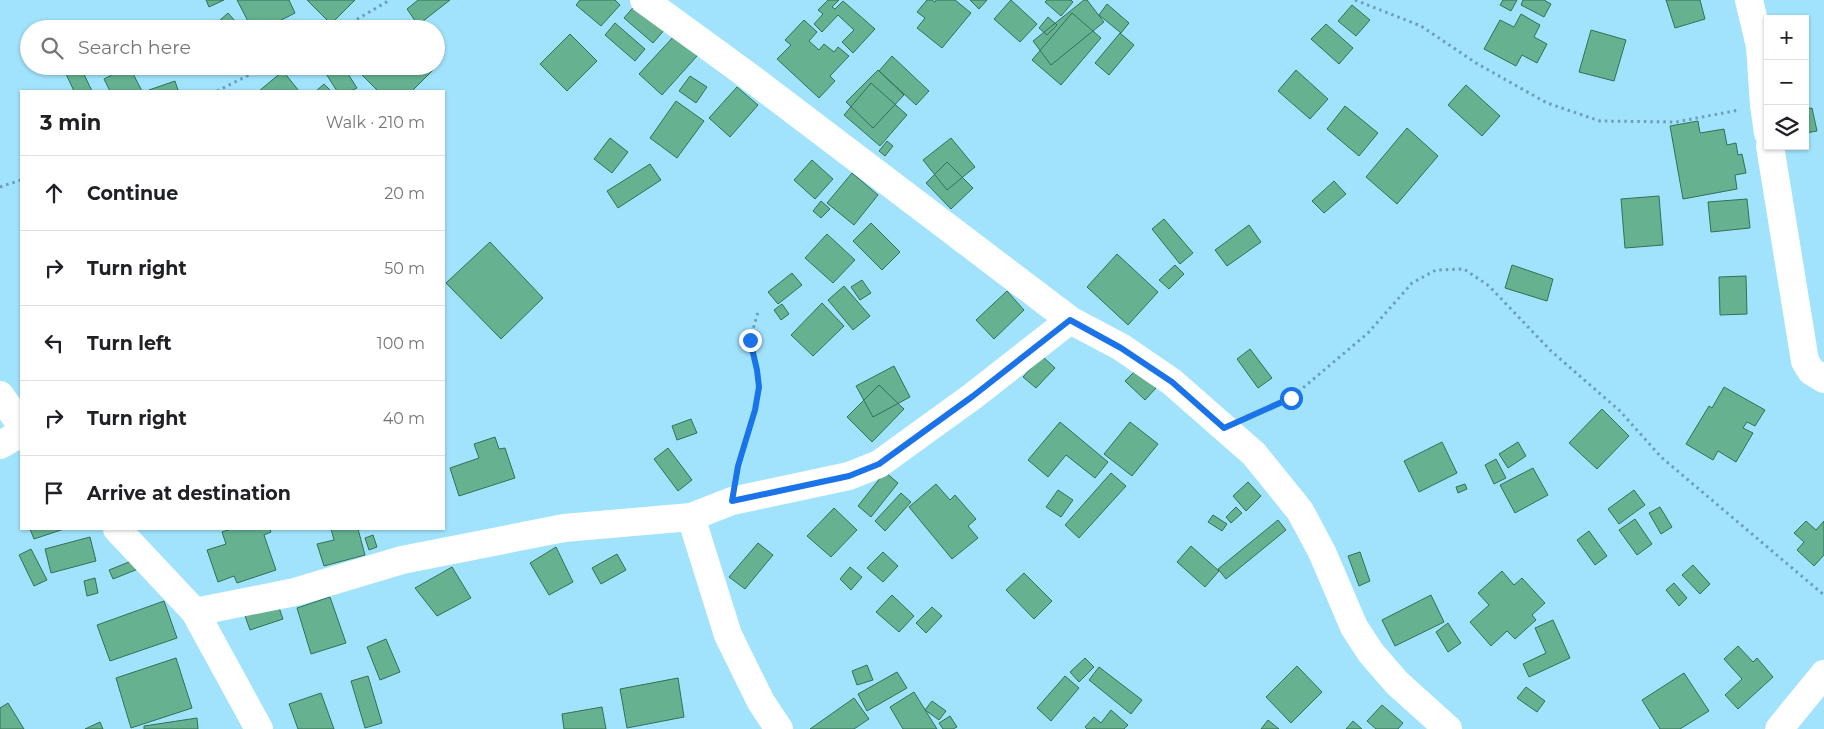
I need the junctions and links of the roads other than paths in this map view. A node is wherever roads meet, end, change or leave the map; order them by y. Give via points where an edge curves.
1 (644, 0) edge
2 (1749, 0) edge
3 (1764, 105) edge
4 (1771, 150) edge
5 (1070, 320) junction
6 (1824, 379) edge
7 (0, 395) edge
8 (20, 424) edge
9 (20, 434) edge
10 (0, 445) edge
11 (691, 516) junction
12 (118, 530) edge
13 (194, 612) junction
14 (1824, 674) edge
15 (259, 729) edge
16 (779, 729) edge
17 (1448, 729) edge
18 (1779, 729) edge

1 - 5 street
2 - 3 street via 1760,46
4 - 6 street via 1805,362 1811,371
5 - 11 street via 879,464 849,476 732,501
5 - 17 street via 1121,348 1172,382 1254,454 1300,511 1322,552 1354,627 1371,653 1397,683
7 - 8 street
9 - 10 street
11 - 13 street via 564,528 402,560 295,592
11 - 16 street via 728,635
12 - 13 street
13 - 15 street
14 - 18 street

